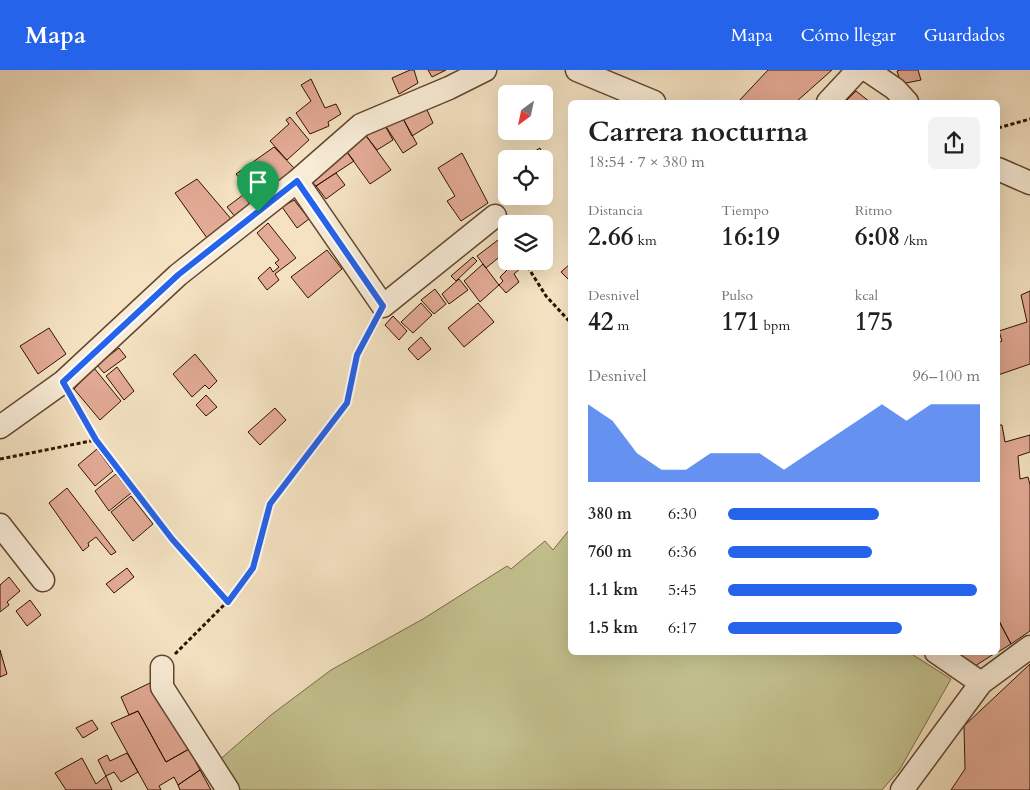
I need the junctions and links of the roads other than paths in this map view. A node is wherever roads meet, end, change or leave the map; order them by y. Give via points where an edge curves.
1 (485, 70) edge
2 (577, 70) edge
3 (858, 70) edge
4 (867, 70) edge
5 (649, 100) edge
6 (830, 100) edge
7 (905, 100) edge
8 (1000, 170) edge
9 (297, 181) junction
10 (1030, 183) edge
11 (495, 216) dead end
12 (0, 427) edge
13 (0, 525) edge
14 (43, 580) dead end
15 (1030, 647) edge
16 (940, 655) edge
17 (162, 667) road end
18 (981, 682) junction
19 (228, 790) edge
20 (902, 790) edge

1 - 9 street via 361,125
2 - 5 street
3 - 6 street
4 - 7 street via 896,89
8 - 10 street
9 - 11 street via 383,306
9 - 12 street via 178,275 63,382
13 - 14 street
15 - 18 street
16 - 18 street
17 - 19 street via 162,687
18 - 20 street

